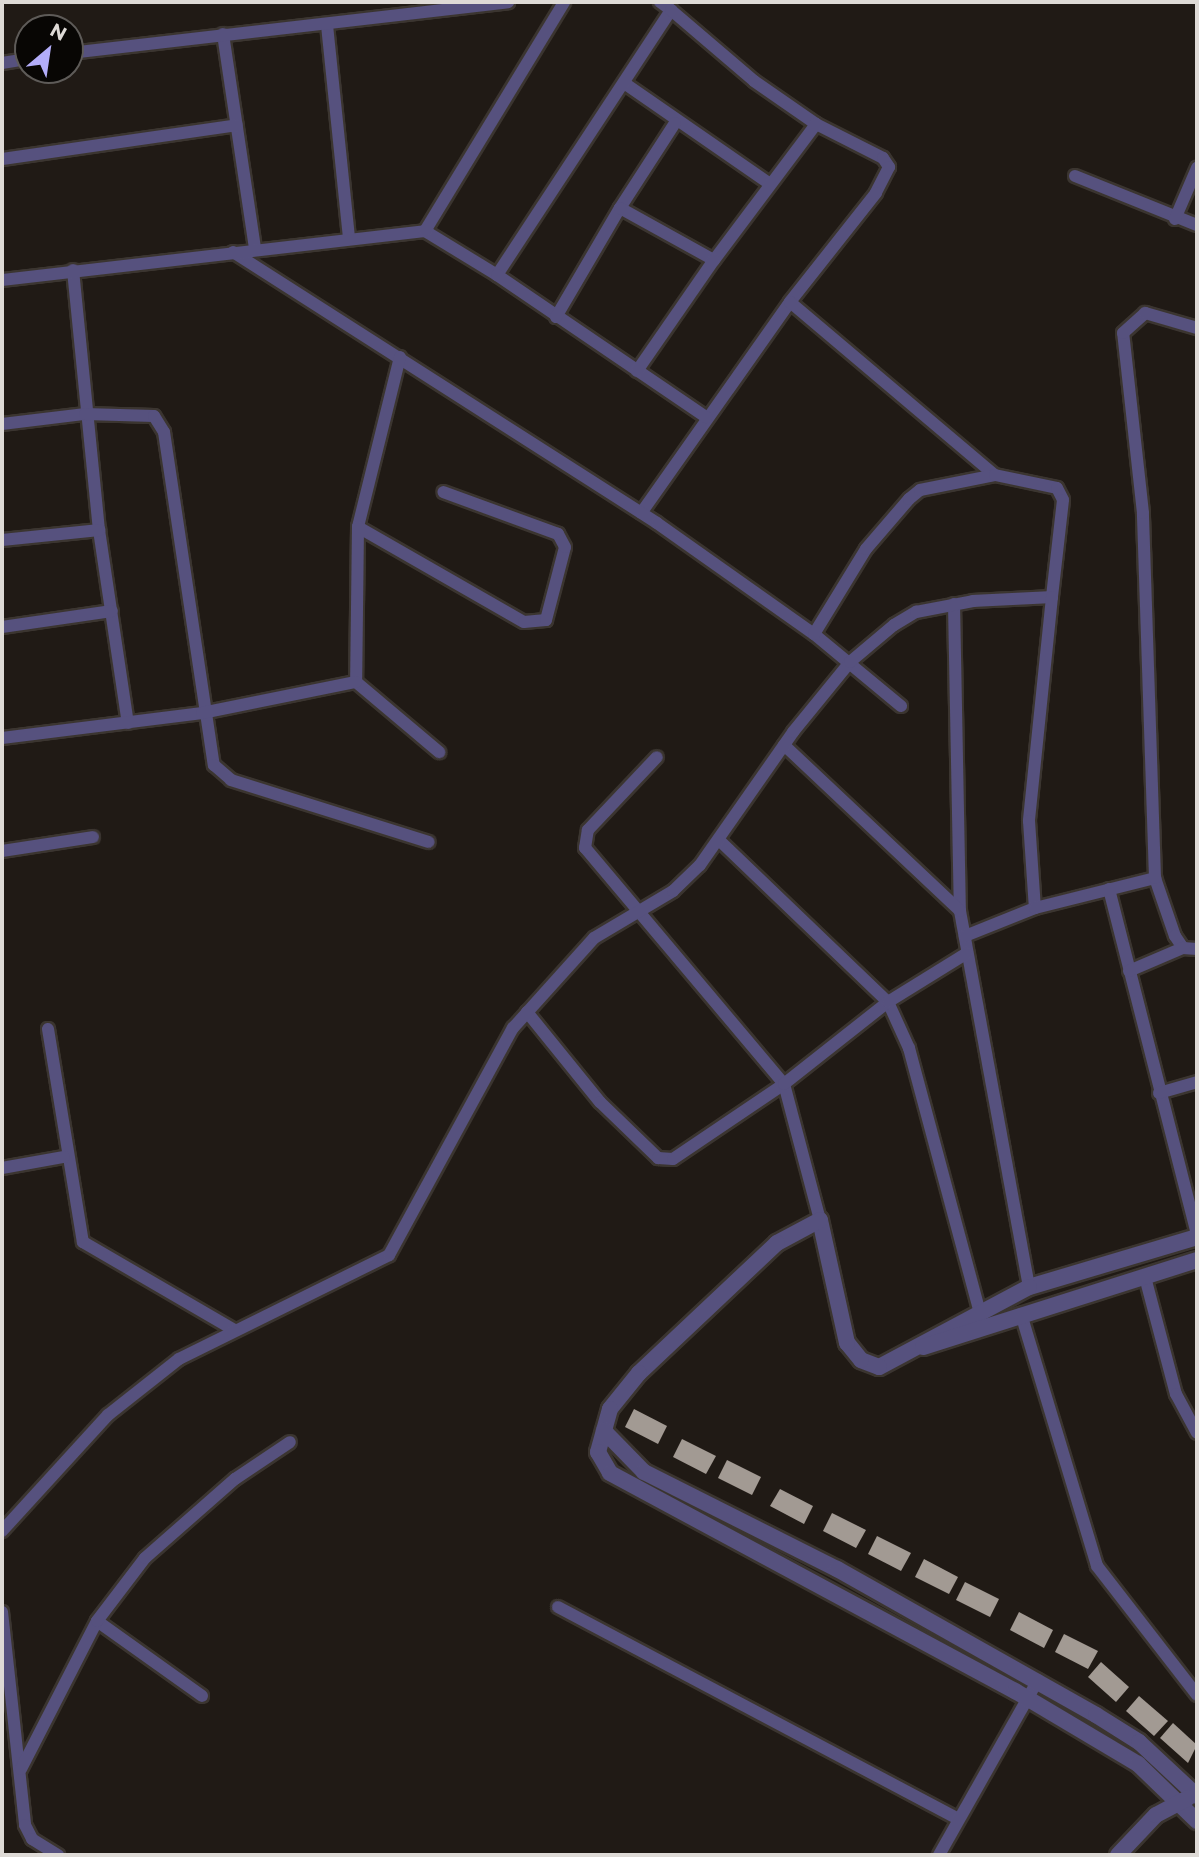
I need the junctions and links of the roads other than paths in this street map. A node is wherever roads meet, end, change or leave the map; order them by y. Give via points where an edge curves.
1 (508, 2) edge
2 (564, 2) edge
3 (660, 2) edge
4 (671, 10) junction
5 (327, 25) junction
6 (223, 34) junction
7 (84, 51) edge
8 (627, 85) junction
9 (676, 123) junction
10 (816, 124) junction
11 (237, 125) junction
12 (2, 159) edge
13 (1197, 167) edge
14 (1075, 176) dead end
15 (770, 184) junction
16 (620, 208) junction
17 (1175, 219) junction
18 (1197, 225) edge
19 (425, 231) junction
20 (349, 239) junction
21 (255, 249) junction
22 (233, 252) junction
23 (715, 260) junction
24 (73, 270) junction
25 (497, 275) junction
26 (2, 280) edge
27 (790, 302) junction
28 (556, 317) junction
29 (1197, 328) edge
30 (400, 357) junction
31 (637, 372) junction
32 (85, 414) junction
33 (706, 417) junction
34 (2, 424) edge
35 (995, 475) junction
36 (443, 492) dead end
37 (641, 513) junction
38 (358, 527) junction
39 (99, 530) junction
40 (2, 540) edge
41 (1052, 597) junction
42 (954, 604) junction
43 (113, 611) junction
44 (2, 627) edge
45 (814, 634) junction
46 (847, 666) junction
47 (356, 682) junction
48 (901, 706) dead end
49 (202, 713) junction
50 (128, 723) junction
51 (2, 738) edge
52 (784, 745) junction
53 (439, 752) dead end
54 (657, 757) dead end
55 (93, 837) dead end
56 (720, 841) junction
57 (429, 842) dead end
58 (2, 851) edge
59 (1155, 878) junction
60 (1109, 889) junction
61 (1035, 908) junction
62 (960, 911) junction
63 (635, 913) junction
64 (965, 936) junction
65 (1183, 948) junction
66 (1197, 949) edge
67 (967, 953) junction
68 (1129, 971) junction
69 (888, 1002) junction
70 (527, 1012) junction
71 (48, 1029) dead end
72 (1197, 1082) edge
73 (784, 1084) junction
74 (1159, 1093) junction
75 (64, 1157) junction
76 (2, 1168) edge
77 (820, 1220) junction
78 (1197, 1235) edge
79 (1197, 1259) edge
80 (1145, 1277) junction
81 (1029, 1287) junction
82 (979, 1308) junction
83 (1021, 1314) junction
84 (234, 1330) junction
85 (914, 1350) junction
86 (604, 1431) junction
87 (1196, 1436) edge
88 (290, 1442) dead end
89 (2, 1531) edge
90 (558, 1607) dead end
91 (2, 1612) edge
92 (97, 1621) junction
93 (1038, 1680) junction
94 (1197, 1695) edge
95 (202, 1696) dead end
96 (1028, 1698) junction
97 (21, 1769) junction
98 (1196, 1795) edge
99 (1179, 1803) junction
100 (957, 1818) junction
101 (1197, 1821) edge
102 (58, 1855) edge
103 (939, 1855) edge
104 (1118, 1855) edge

1 - 5 street
2 - 19 street
3 - 4 street
4 - 8 street
4 - 10 street
5 - 6 street
5 - 20 street
6 - 7 street
6 - 11 street
8 - 9 street
8 - 25 street
9 - 15 street
9 - 16 street
10 - 15 street
10 - 27 street via 860,144 889,167 876,193
11 - 12 street
11 - 21 street
13 - 17 street
14 - 17 street
15 - 23 street
16 - 23 street
16 - 28 street
17 - 18 street
19 - 20 street
19 - 25 street
20 - 21 street
21 - 22 street
22 - 24 street
22 - 30 street
23 - 31 street
24 - 26 street
24 - 32 street
25 - 28 street
27 - 33 street
27 - 35 street
28 - 31 street
29 - 59 street via 1145,313 1123,333 1143,513
30 - 37 street
30 - 38 street
31 - 33 street
32 - 34 street
32 - 39 street
32 - 49 street via 144,412 164,432
33 - 37 street
35 - 41 street via 1057,488 1063,500
35 - 45 street via 920,490 909,499 866,549
36 - 38 street via 558,534 565,547 546,620 524,622
37 - 45 street
38 - 47 street
39 - 40 street
39 - 43 street
41 - 42 street
41 - 61 street via 1029,821
42 - 46 street via 894,625
42 - 62 street
43 - 44 street
43 - 50 street
45 - 46 street
46 - 48 street
46 - 52 street
47 - 49 street
47 - 53 street
49 - 50 street
49 - 57 street via 221,775
50 - 51 street
52 - 56 street
52 - 62 street
54 - 63 street via 584,839
55 - 58 street
56 - 63 street via 673,891
56 - 69 street
59 - 60 street
59 - 65 street
60 - 61 street
60 - 68 street
61 - 64 street
62 - 64 street
63 - 70 street via 594,938
63 - 73 street
64 - 67 street
65 - 66 street
65 - 68 street
67 - 69 street
67 - 81 street
68 - 74 street
69 - 73 street
69 - 82 street via 909,1048
70 - 73 street via 600,1102 658,1158 673,1159
70 - 84 street via 484,1075 389,1255
71 - 75 street
72 - 74 street
73 - 77 street
74 - 78 street
75 - 76 street
75 - 84 street via 83,1242
77 - 85 street via 848,1343 861,1360 878,1367
77 - 86 street via 777,1243 691,1319 625,1388
78 - 81 street
79 - 80 street
80 - 83 street
80 - 87 street via 1176,1394
81 - 82 street
82 - 85 street
83 - 85 street
83 - 94 street via 1097,1566
84 - 89 street via 179,1359 108,1415
86 - 93 street via 644,1472
86 - 96 street via 598,1452 610,1473
88 - 92 street via 235,1479 145,1558
90 - 100 street
91 - 97 street
92 - 95 street
92 - 97 street
93 - 96 street
93 - 98 street via 1139,1742
96 - 99 street via 1138,1765
96 - 100 street
97 - 102 street via 25,1825 32,1839
98 - 99 street
99 - 101 street
99 - 104 street via 1156,1815
100 - 103 street

